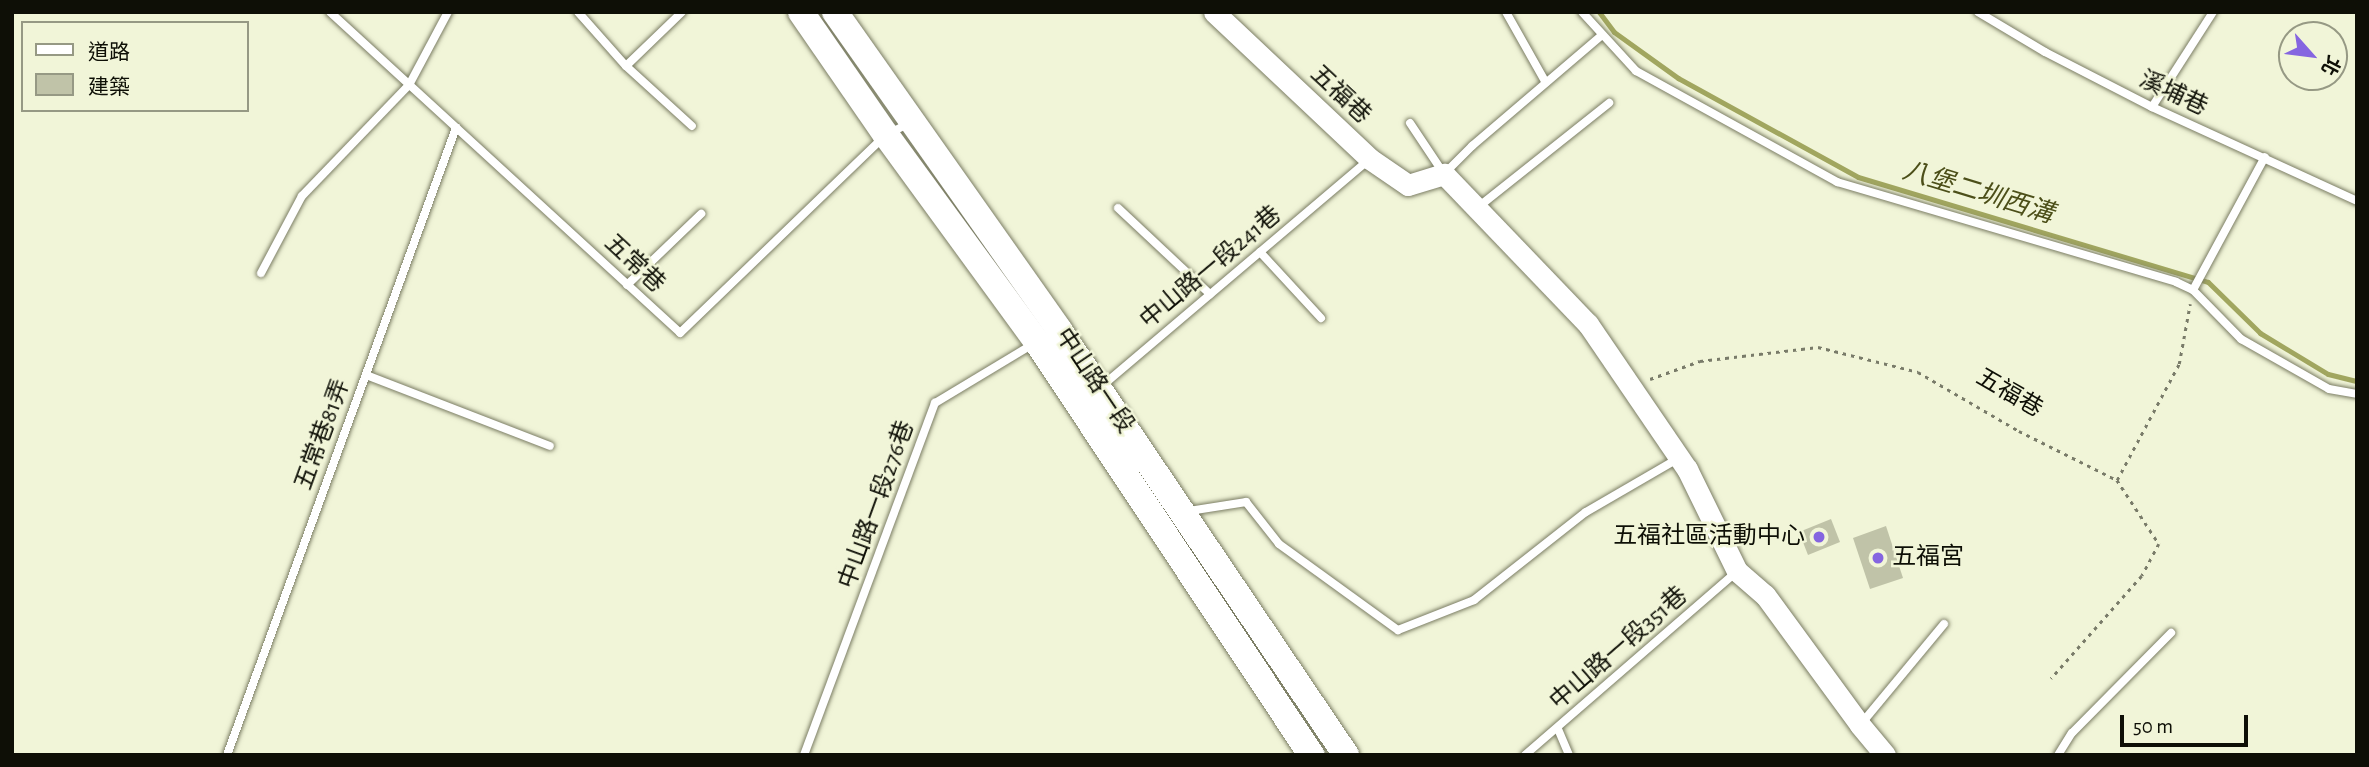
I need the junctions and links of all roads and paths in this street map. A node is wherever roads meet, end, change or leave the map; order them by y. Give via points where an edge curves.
1 (330, 12) edge
2 (448, 12) edge
3 (578, 12) edge
4 (681, 12) edge
5 (801, 12) edge
6 (835, 12) edge
7 (1214, 12) edge
8 (1506, 12) edge
9 (1582, 12) edge
10 (1978, 12) edge
11 (2213, 12) edge
12 (1602, 35) junction
13 (626, 66) junction
14 (1546, 83) junction
15 (409, 85) junction
16 (1609, 103) dead end
17 (2152, 107) junction
18 (910, 123) junction
19 (1410, 123) dead end
20 (692, 126) dead end
21 (456, 128) junction
22 (886, 135) junction
23 (2265, 157) junction
24 (1370, 159) junction
25 (1444, 174) junction
26 (2357, 201) edge
27 (1118, 208) dead end
28 (1476, 209) junction
29 (701, 214) dead end
30 (1260, 252) junction
31 (261, 273) dead end
32 (628, 285) junction
33 (2193, 290) junction
34 (1210, 294) junction
35 (1321, 318) dead end
36 (1048, 336) junction
37 (366, 375) junction
38 (1630, 386) junction
39 (1099, 388) junction
40 (2357, 394) edge
41 (1078, 406) junction
42 (550, 446) dead end
43 (1679, 458) junction
44 (2117, 480) junction
45 (1182, 512) junction
46 (1737, 571) junction
47 (1944, 624) dead end
48 (2171, 633) dead end
49 (2051, 679) dead end
50 (1860, 725) junction
51 (1558, 729) junction
52 (227, 755) edge
53 (804, 755) edge
54 (1311, 755) edge
55 (1346, 755) edge
56 (1525, 755) edge
57 (1569, 755) edge
58 (1885, 755) edge
59 (2058, 755) edge

1 - 15 lane, 五常巷
2 - 15 lane
3 - 13 lane
4 - 13 lane
5 - 22 main road, 中山路一段
6 - 18 main road, 中山路一段
7 - 24 street, 五福巷
8 - 14 lane
9 - 12 lane
10 - 17 lane, 溪埔巷
11 - 17 lane
12 - 14 lane, 五福巷
12 - 33 lane via 1636,71 1837,182
13 - 20 lane
14 - 25 lane, 五福巷
15 - 21 lane, 五常巷
15 - 31 lane via 302,195
16 - 28 lane
17 - 23 lane, 溪埔巷
18 - 22 lane, 五常巷
18 - 36 main road, 中山路一段
19 - 25 lane
21 - 32 lane, 五常巷
21 - 37 lane, 五常巷81弄
22 - 32 lane, 五常巷 via 680,333
22 - 36 main road, 中山路一段
23 - 26 lane, 溪埔巷
23 - 33 lane
24 - 25 street, 五福巷 via 1408,185
24 - 30 lane, 中山路一段241巷
25 - 28 street
27 - 34 lane
28 - 38 street via 1588,324
29 - 32 lane
30 - 34 lane, 中山路一段241巷
30 - 35 lane
33 - 40 lane via 2241,339 2329,389
33 - 44 path via 2179,364
34 - 39 lane, 中山路一段241巷
36 - 39 main road, 中山路一段
36 - 41 main road, 中山路一段
36 - 53 lane, 中山路一段276巷 via 935,403
37 - 42 lane
37 - 52 lane, 五常巷81弄
38 - 43 street
38 - 44 path, 五福巷 via 1700,360 1818,347 1918,372 2019,431
39 - 41 lane, 中山路一段241巷
39 - 45 main road, 中山路一段
41 - 54 main road, 中山路一段
43 - 45 lane via 1586,512 1474,600 1398,630 1279,544 1246,502
43 - 46 street
44 - 49 path via 2159,544 2142,576
45 - 55 main road, 中山路一段
46 - 50 street via 1765,595
46 - 51 lane, 中山路一段351巷
47 - 50 lane
48 - 59 lane via 2072,733
50 - 58 street
51 - 56 lane, 中山路一段351巷
51 - 57 lane

